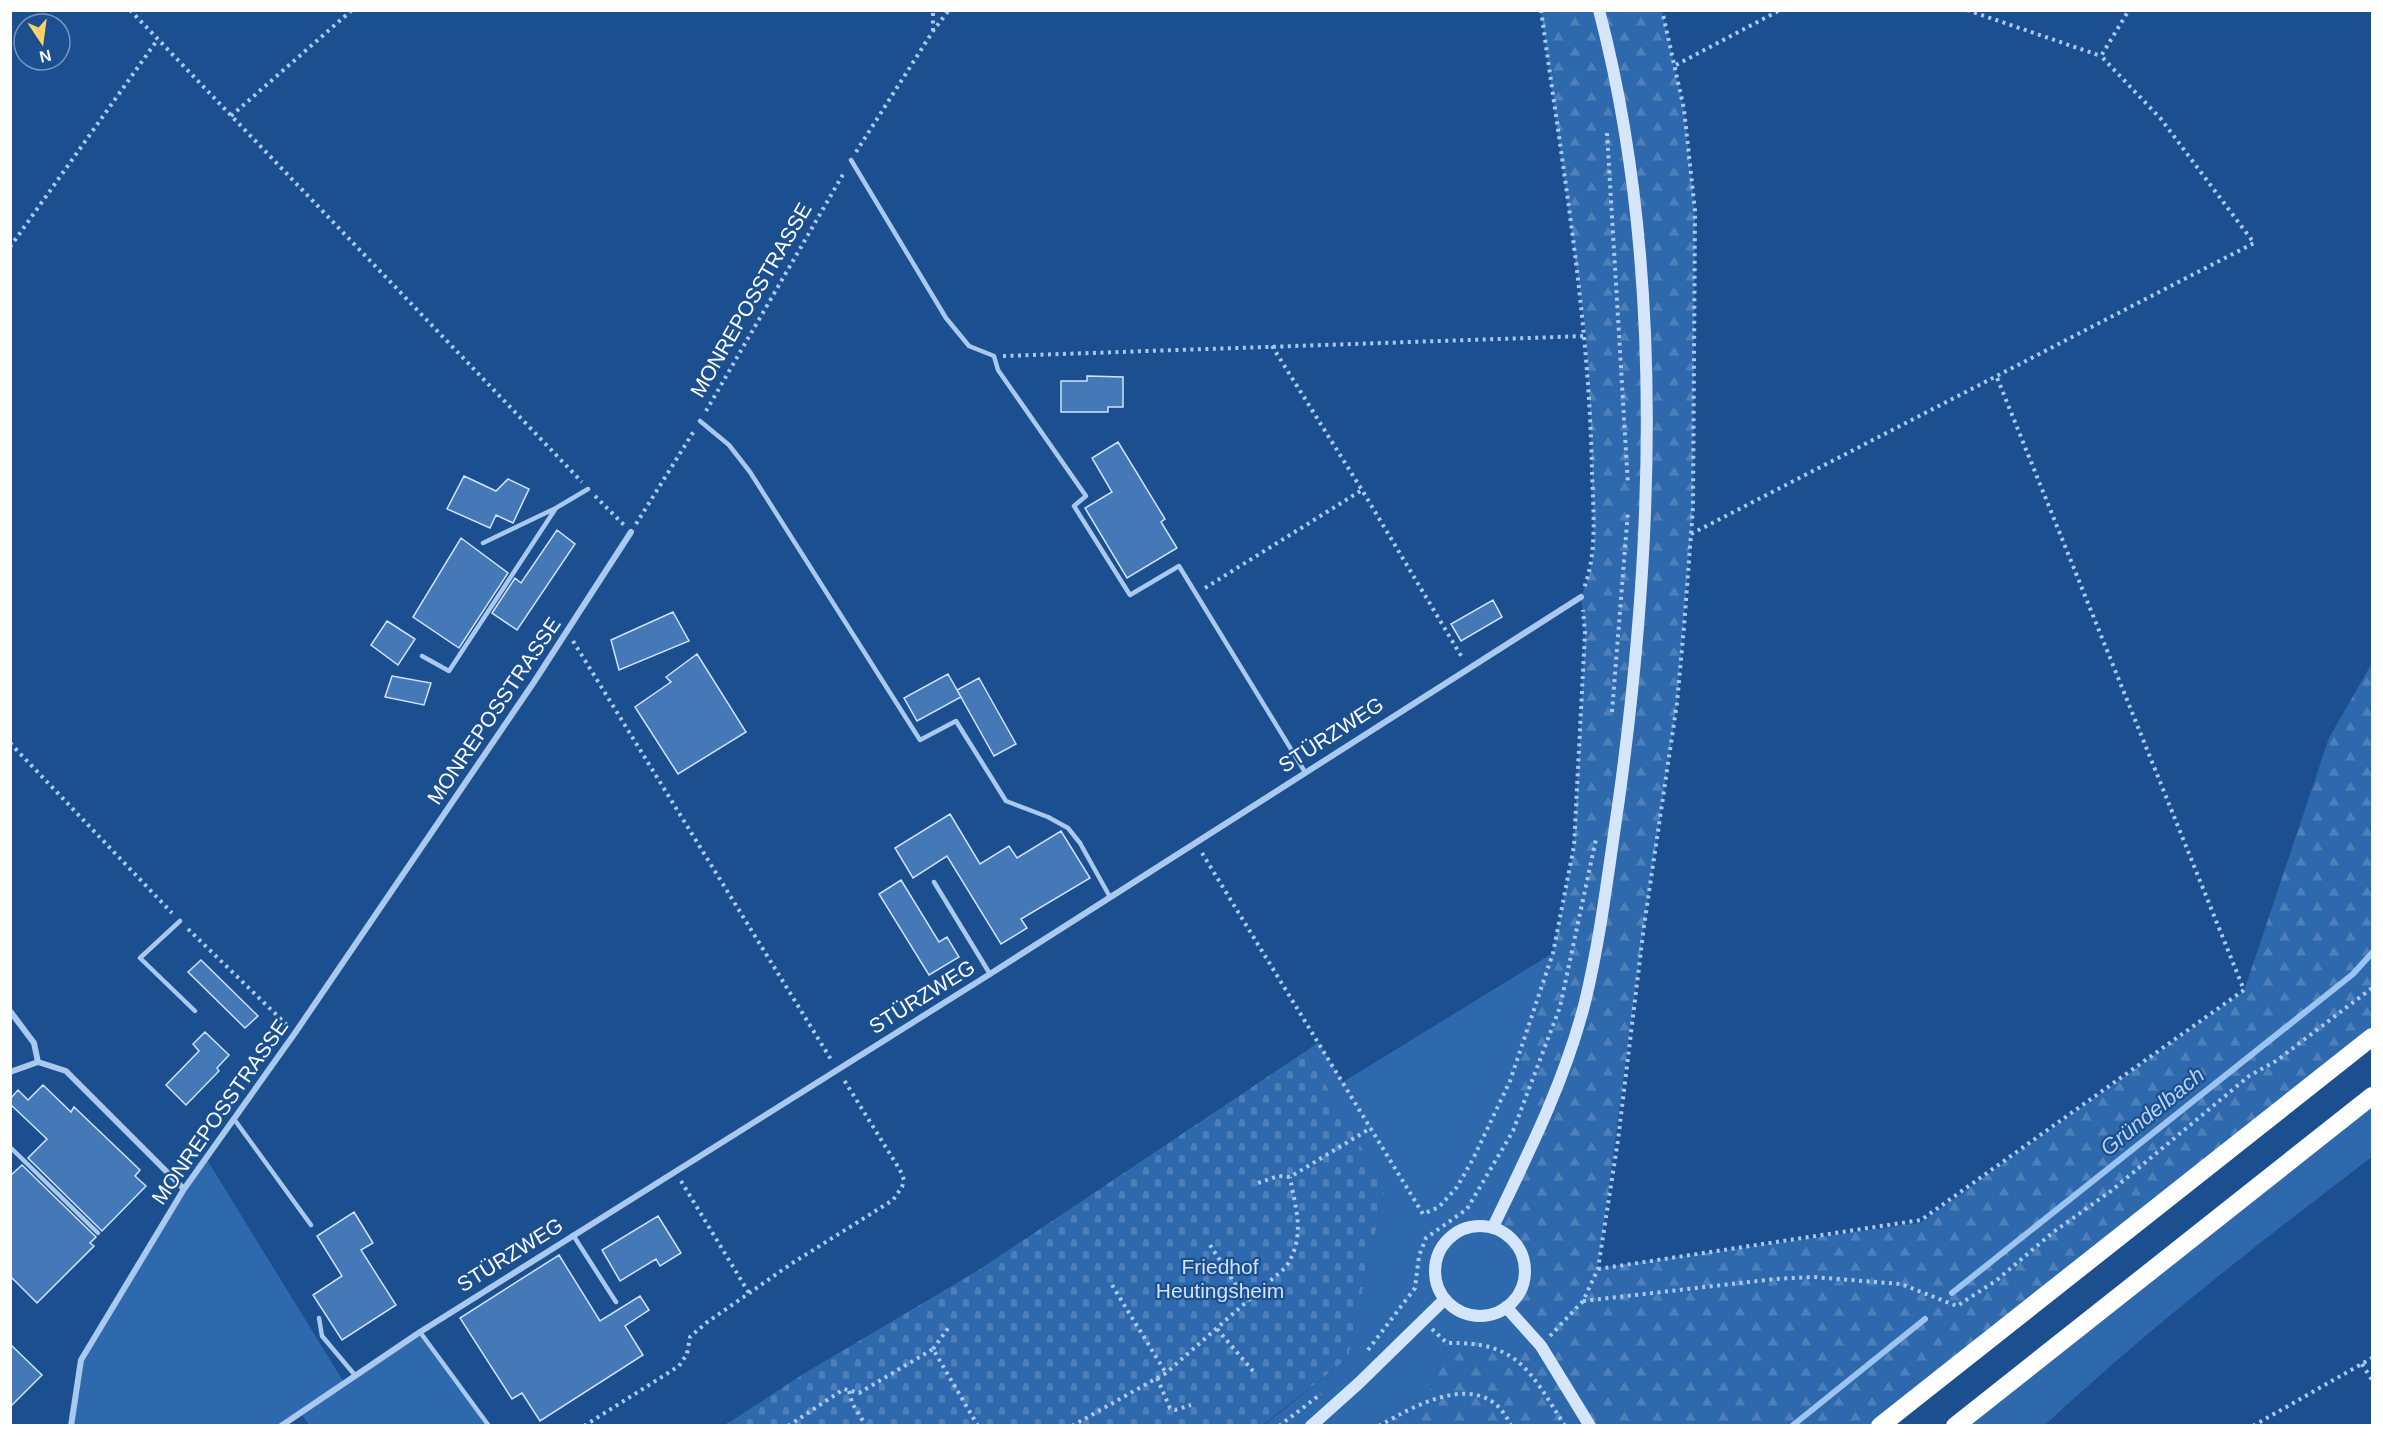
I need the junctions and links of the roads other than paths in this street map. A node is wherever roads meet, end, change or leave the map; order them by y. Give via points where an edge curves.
1 (1599, 10) edge
2 (851, 160) road end
3 (700, 421) road end
4 (588, 489) road end
5 (556, 508) junction
6 (631, 532) road end
7 (483, 543) dead end
8 (1581, 597) road end
9 (422, 656) dead end
10 (1305, 772) junction
11 (934, 882) dead end
12 (1110, 897) junction
13 (180, 921) road end
14 (990, 974) junction
15 (10, 1011) edge
16 (195, 1011) dead end
17 (2373, 1037) edge
18 (38, 1062) junction
19 (10, 1072) edge
20 (2373, 1096) edge
21 (234, 1119) junction
22 (10, 1147) edge
23 (184, 1189) junction
24 (311, 1225) dead end
25 (1493, 1227) junction
26 (98, 1233) dead end
27 (573, 1235) junction
28 (1445, 1299) junction
29 (616, 1302) dead end
30 (1506, 1307) junction
31 (319, 1318) dead end
32 (420, 1332) junction
33 (354, 1374) junction
34 (71, 1425) edge
35 (281, 1425) edge
36 (489, 1425) edge
37 (1311, 1425) edge
38 (1590, 1425) edge
39 (1880, 1425) edge
40 (1955, 1425) edge

1 - 25 main road via 1626,142 1639,259 1647,495 1639,623 1614,835 1585,1001 1546,1116
2 - 10 lane via 946,318 969,346 994,356 1002,376 1086,496 1074,506 1130,595 1179,566
3 - 12 lane via 729,445 750,472 920,740 956,721 1006,801 1068,828
4 - 5 lane
5 - 7 lane
5 - 9 lane via 449,671
6 - 21 street, MONREPOSSTRASSE via 568,632
8 - 10 street, STÜRZWEG
10 - 12 street, STÜRZWEG
11 - 14 lane
12 - 14 street, STÜRZWEG
13 - 16 lane via 140,958
14 - 27 street, STÜRZWEG
15 - 18 street via 34,1043
17 - 39 highway
18 - 19 street
18 - 23 street via 66,1071
20 - 40 highway
21 - 23 street, MONREPOSSTRASSE
21 - 24 lane
22 - 26 lane
23 - 34 street, MONREPOSSTRASSE via 81,1360
25 - 28 main road via 1461,1229 1447,1239 1434,1269
25 - 30 main road via 1506,1234 1523,1256 1525,1270 1517,1297
27 - 29 lane
27 - 32 street, STÜRZWEG
28 - 30 main road via 1468,1314 1494,1313
28 - 37 main road
30 - 38 main road via 1541,1346
31 - 33 lane via 322,1336
32 - 33 street, STÜRZWEG
32 - 36 lane
33 - 35 street, STÜRZWEG

